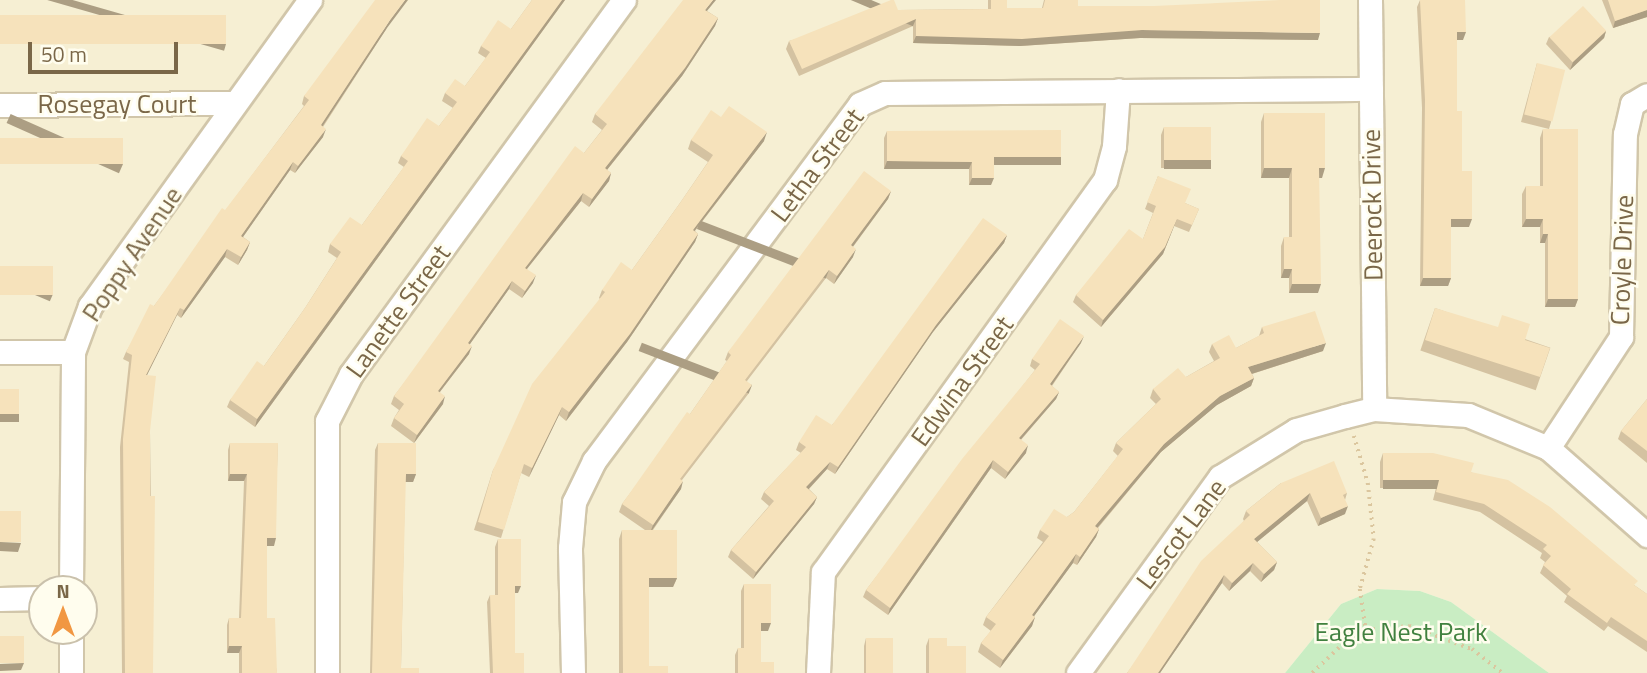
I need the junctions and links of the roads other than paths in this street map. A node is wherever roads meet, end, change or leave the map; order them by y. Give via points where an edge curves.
1 (310, 0) edge
2 (624, 0) edge
3 (1370, 0) edge
4 (1371, 89) junction
5 (1118, 90) junction
6 (1647, 95) edge
7 (234, 103) junction
8 (0, 105) edge
9 (0, 352) edge
10 (73, 352) junction
11 (1374, 409) junction
12 (1548, 448) junction
13 (1647, 535) edge
14 (71, 575) edge
15 (0, 598) edge
16 (28, 598) edge
17 (71, 645) edge
18 (71, 673) edge
19 (327, 673) edge
20 (573, 673) edge
21 (818, 673) edge
22 (1078, 673) edge

1 - 7 street, Poppy Avenue
2 - 19 street, Lanette Street via 351,374 327,421
3 - 4 street, Deerock Drive
4 - 5 street, Letha Street
4 - 11 street, Deerock Drive
5 - 20 street, Letha Street via 885,93 860,104 589,471 574,502 570,548
5 - 21 street, Edwina Street via 1114,146 1105,180 822,572
6 - 12 street, Croyle Drive via 1632,104 1625,134 1621,337
7 - 8 street, Rosegay Court
7 - 10 street, Poppy Avenue via 90,306
9 - 10 street
10 - 14 street, Poppy Avenue
11 - 12 street, Lescot Lane via 1468,415
11 - 22 street, Lescot Lane via 1296,430 1220,477
12 - 13 street, Lescot Lane
15 - 16 street
17 - 18 street

